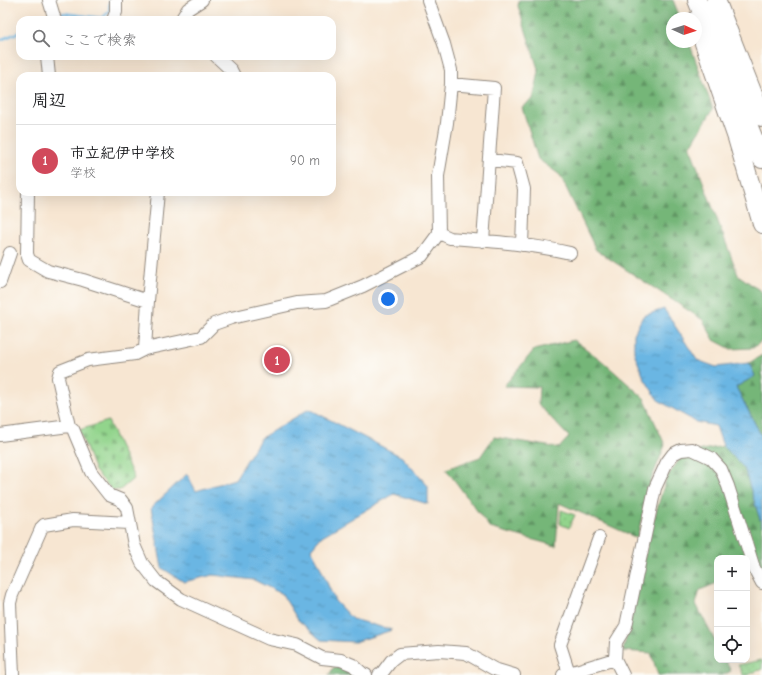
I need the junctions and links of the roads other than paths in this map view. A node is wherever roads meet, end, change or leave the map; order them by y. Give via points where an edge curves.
1 (49, 0) edge
2 (116, 0) edge
3 (202, 0) edge
4 (428, 0) edge
5 (689, 0) edge
6 (697, 0) edge
7 (716, 0) edge
8 (721, 0) edge
9 (693, 12) edge
10 (54, 16) edge
11 (114, 16) edge
12 (184, 16) edge
13 (702, 36) edge
14 (47, 60) edge
15 (220, 60) edge
16 (49, 72) edge
17 (232, 72) edge
18 (762, 83) edge
19 (451, 84) junction
20 (762, 117) edge
21 (762, 159) edge
22 (490, 160) junction
23 (28, 196) edge
24 (158, 196) edge
25 (762, 224) edge
26 (439, 233) junction
27 (483, 241) junction
28 (522, 245) junction
29 (5, 251) edge
30 (570, 253) dead end
31 (29, 260) junction
32 (0, 282) edge
33 (148, 301) junction
34 (145, 349) junction
35 (69, 426) junction
36 (0, 435) edge
37 (129, 523) junction
38 (599, 538) dead end
39 (762, 583) edge
40 (615, 659) junction
41 (566, 674) edge
42 (13, 675) edge
43 (366, 675) edge
44 (379, 675) edge
45 (514, 675) edge
46 (623, 675) edge

1 - 10 street
2 - 11 street
3 - 12 street via 188,9
4 - 19 street via 444,44 451,70
5 - 9 highway
6 - 21 highway
7 - 20 highway
8 - 18 highway
13 - 25 highway via 737,138
14 - 16 street
15 - 17 street
19 - 22 street via 494,88
19 - 26 street via 448,124 438,176
22 - 27 street
22 - 28 street via 517,163 524,189
23 - 31 street
24 - 33 street
26 - 27 street via 450,238
26 - 34 street via 422,256 363,286 326,301 297,303 231,318 214,324 200,337
27 - 28 street
28 - 30 street
29 - 31 street
29 - 32 street
31 - 33 street via 48,271
33 - 34 street
34 - 35 street via 135,354 88,360 60,371 58,378
35 - 36 street
35 - 37 street via 73,429 91,472 109,495 122,500 127,508
37 - 42 street via 72,520 42,527 10,603
37 - 43 street via 134,545 142,563 156,581 181,599 269,639 297,645 322,658 341,660
38 - 41 street via 560,646
39 - 40 street via 754,568 721,469 711,458 692,449 681,450 667,462 655,488 626,626 616,642
40 - 41 street
40 - 46 street
44 - 45 street via 391,660 400,654 439,651 466,653 494,669

